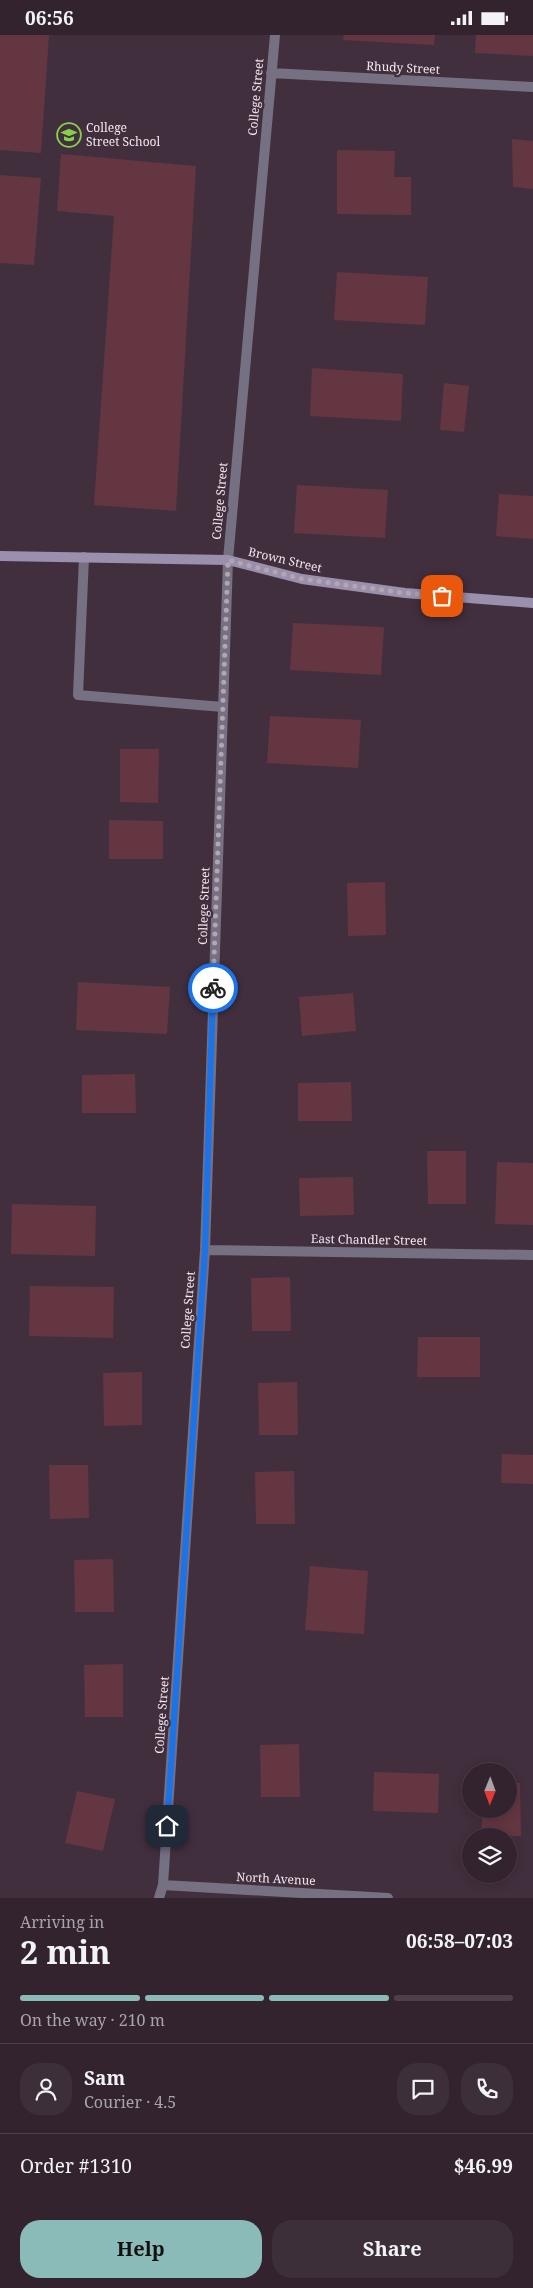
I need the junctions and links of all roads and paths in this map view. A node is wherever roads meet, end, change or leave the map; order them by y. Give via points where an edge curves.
1 (275, 35) edge
2 (271, 73) junction
3 (533, 87) edge
4 (0, 556) edge
5 (84, 557) junction
6 (228, 560) junction
7 (533, 603) edge
8 (223, 707) junction
9 (205, 1250) junction
10 (533, 1255) edge
11 (163, 1885) junction
12 (158, 1898) edge
13 (388, 1898) edge

1 - 2 street, College Street
2 - 3 street, Rhudy Street
2 - 6 street, College Street
4 - 5 street, Brown Street
5 - 6 street, Brown Street
5 - 8 street via 78,695
6 - 7 street, Brown Street via 302,579 405,593
6 - 8 street, College Street
8 - 9 street, College Street
9 - 10 street, East Chandler Street
9 - 11 street, College Street
11 - 12 street, College Street
11 - 13 street, North Avenue

